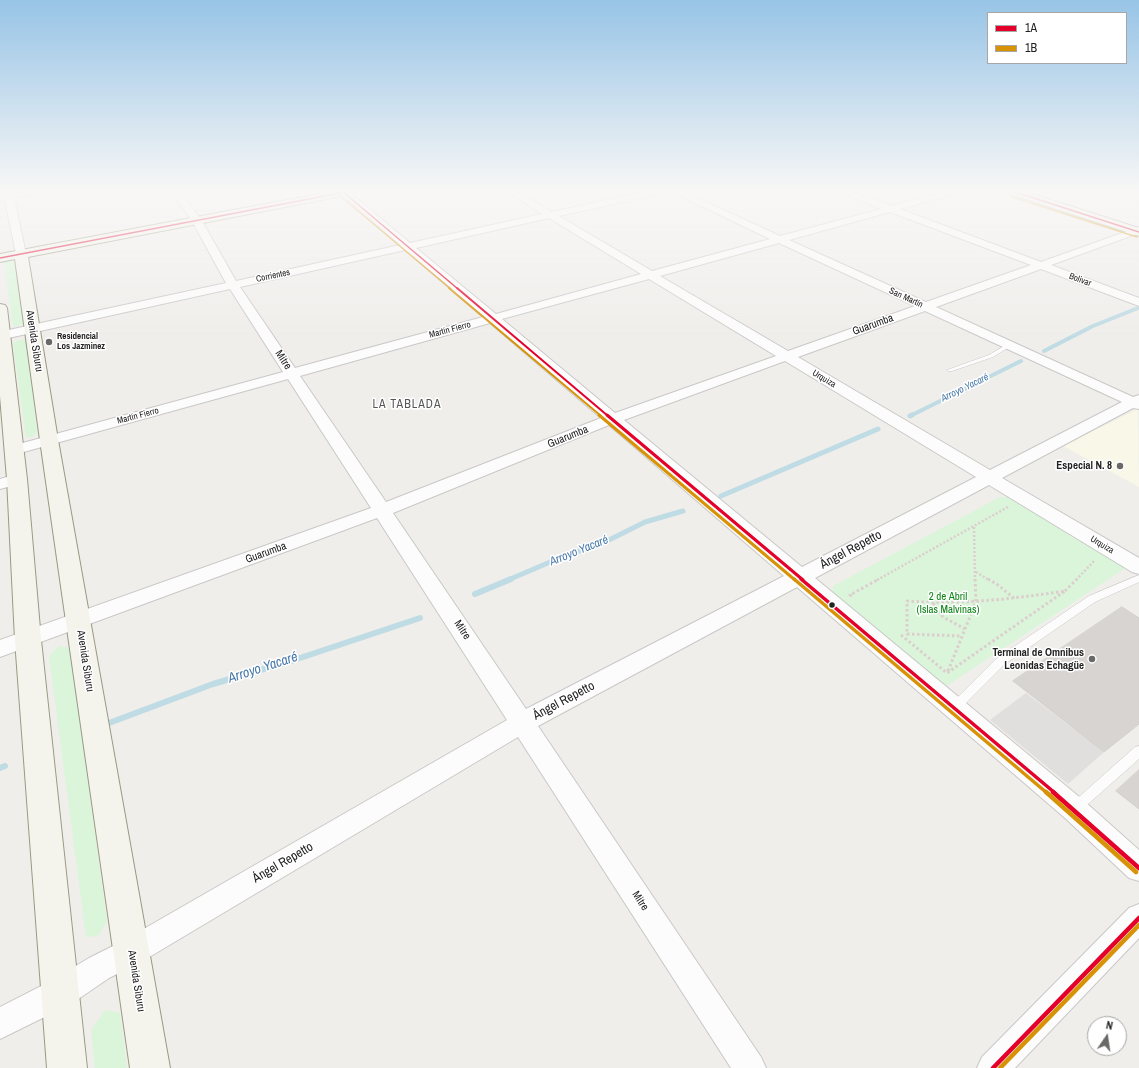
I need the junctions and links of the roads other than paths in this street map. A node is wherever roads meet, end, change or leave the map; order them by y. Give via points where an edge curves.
1 (10, 241) edge
2 (92, 241) edge
3 (208, 241) edge
4 (401, 241) edge
5 (435, 241) edge
6 (593, 241) edge
7 (771, 241) edge
8 (782, 241) edge
9 (975, 241) edge
10 (1106, 241) edge
11 (408, 247) junction
12 (11, 256) edge
13 (1040, 265) junction
14 (649, 275) junction
15 (233, 285) junction
16 (1139, 302) edge
17 (925, 306) junction
18 (0, 308) edge
19 (492, 318) junction
20 (32, 329) junction
21 (4, 335) junction
22 (1009, 345) junction
23 (786, 356) junction
24 (950, 370) dead end
25 (292, 373) junction
26 (1137, 402) edge
27 (612, 419) junction
28 (49, 440) junction
29 (14, 450) junction
30 (989, 477) junction
31 (8, 482) edge
32 (383, 510) junction
33 (1139, 567) edge
34 (799, 577) junction
35 (1139, 578) edge
36 (79, 621) junction
37 (28, 640) junction
38 (0, 649) edge
39 (954, 708) junction
40 (522, 723) junction
41 (1139, 751) edge
42 (1074, 809) junction
43 (1139, 868) edge
44 (1139, 918) edge
45 (132, 952) junction
46 (60, 993) junction
47 (0, 1023) edge
48 (67, 1068) edge
49 (150, 1068) edge
50 (750, 1068) edge
51 (994, 1068) edge

1 - 12 street
2 - 12 main road
3 - 15 street, Mitre
4 - 11 street
5 - 11 street, Corrientes
6 - 14 street, Urquiza
7 - 14 street, Martín Fierro
8 - 17 street, San Martín
9 - 13 street, Bolivar
10 - 13 street, Guarumba
11 - 15 street, Corrientes
11 - 19 street
12 - 20 main road, Avenida Siburu
13 - 16 street, Bolivar
13 - 17 street, Guarumba
14 - 19 street, Martín Fierro
14 - 23 street, Urquiza
15 - 20 street, Corrientes
15 - 25 street, Mitre
17 - 22 street, San Martín
17 - 23 street, Guarumba
18 - 21 main road
19 - 25 street, Martín Fierro
19 - 27 street
20 - 21 street, Corrientes
20 - 28 main road, Avenida Siburu
21 - 29 main road
22 - 24 lane via 991,356
22 - 26 street, San Martín
23 - 27 street, Guarumba
23 - 30 street, Urquiza
25 - 28 street, Martín Fierro
25 - 32 street, Mitre
26 - 30 street, Ángel Repetto
27 - 32 street, Guarumba
27 - 34 street
28 - 29 street, Martín Fierro
28 - 36 main road, Avenida Siburu
29 - 31 main road
30 - 33 street, Urquiza
30 - 34 street, Ángel Repetto
31 - 37 main road
32 - 36 street, Guarumba
32 - 40 street, Mitre
34 - 39 street
34 - 40 street, Ángel Repetto
35 - 39 lane via 1092,599 1004,658
36 - 37 street, Guarumba
36 - 45 main road, Avenida Siburu
37 - 38 street, Guarumba
37 - 46 main road
39 - 42 street
40 - 45 street, Ángel Repetto
40 - 50 street, Mitre
41 - 42 lane
42 - 43 street
44 - 51 street
45 - 46 street, Ángel Repetto via 99,968
45 - 49 main road, Avenida Siburu
46 - 47 street, Ángel Repetto
46 - 48 main road

